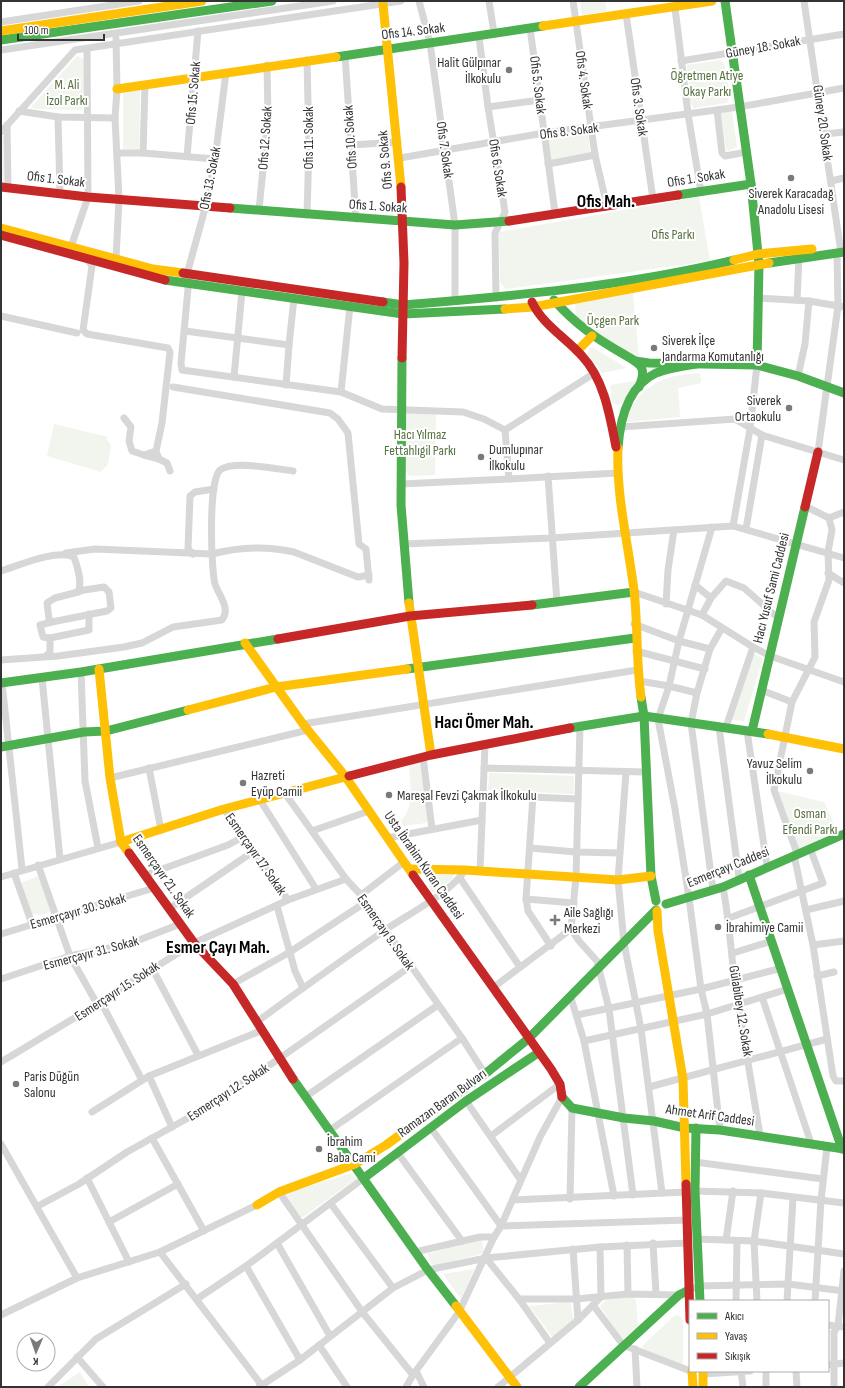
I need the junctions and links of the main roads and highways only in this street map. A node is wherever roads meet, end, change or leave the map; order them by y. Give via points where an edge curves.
1 (202, 1) edge
2 (272, 1) edge
3 (712, 1) edge
4 (725, 1) edge
5 (383, 4) road end
6 (1, 31) edge
7 (1, 40) edge
8 (388, 48) junction
9 (117, 89) road end
10 (751, 184) junction
11 (5, 187) edge
12 (403, 222) junction
13 (1, 228) edge
14 (1, 236) edge
15 (841, 249) edge
16 (758, 254) junction
17 (759, 264) junction
18 (187, 278) junction
19 (537, 294) junction
20 (557, 303) junction
21 (533, 307) junction
22 (403, 309) junction
23 (592, 336) junction
24 (577, 351) junction
25 (635, 361) junction
26 (696, 364) junction
27 (757, 365) junction
28 (638, 389) junction
29 (844, 393) edge
30 (622, 412) junction
31 (609, 413) junction
32 (818, 452) road end
33 (618, 459) junction
34 (634, 592) junction
35 (410, 616) junction
36 (635, 638) junction
37 (245, 643) junction
38 (418, 667) junction
39 (99, 669) junction
40 (1, 683) edge
41 (276, 687) junction
42 (644, 716) junction
43 (106, 731) junction
44 (750, 731) junction
45 (5, 746) edge
46 (844, 749) edge
47 (427, 756) junction
48 (345, 776) junction
49 (844, 834) edge
50 (121, 842) junction
51 (410, 869) junction
52 (748, 875) junction
53 (651, 876) junction
54 (656, 908) junction
55 (528, 1039) junction
56 (538, 1053) junction
57 (572, 1108) joint
58 (685, 1128) junction
59 (696, 1128) junction
60 (843, 1149) edge
61 (355, 1164) junction
62 (364, 1178) junction
63 (690, 1192) junction
64 (257, 1205) road end
65 (689, 1290) junction
66 (689, 1300) edge
67 (700, 1300) edge
68 (692, 1372) edge
69 (703, 1372) edge
70 (517, 1387) edge
71 (579, 1387) edge
72 (693, 1387) edge
73 (704, 1387) edge

1 - 6 main road
2 - 7 main road
3 - 8 main road, Ofis 14. Sokak via 479,37
4 - 10 main road
5 - 8 main road, Ofis 9. Sokak
8 - 9 main road, Ofis 14. Sokak
8 - 12 main road, Ofis 9. Sokak via 400,158
10 - 12 main road, Ofis 1. Sokak via 501,222 455,225
10 - 16 main road
11 - 12 main road, Ofis 1. Sokak via 88,197
12 - 22 main road, Ofis 9. Sokak
13 - 18 main road
14 - 18 main road via 161,279
15 - 16 main road
15 - 17 main road
16 - 17 main road
16 - 19 main road via 701,268
17 - 20 main road
17 - 27 main road
18 - 22 main road
18 - 22 main road via 242,291 350,306
19 - 20 main road via 548,296
19 - 21 main road via 533,298
19 - 22 main road via 455,301
20 - 21 main road
20 - 23 main road via 572,320
21 - 22 main road
21 - 24 main road
22 - 35 main road, Ofis 9. Sokak via 401,484 403,544
23 - 24 main road
23 - 25 main road
24 - 31 main road via 588,363
25 - 26 main road
25 - 28 main road via 642,368 643,374
26 - 27 main road
26 - 28 main road via 672,368 651,376
27 - 29 main road via 798,376
28 - 30 main road
30 - 31 main road
30 - 33 main road
31 - 33 main road
32 - 44 main road, Hacı Yusuf Sami Caddesi
33 - 34 main road
34 - 35 main road via 557,603
34 - 36 main road
35 - 37 main road
35 - 38 main road, Ofis 9. Sokak
36 - 38 main road
36 - 42 main road
37 - 39 main road
37 - 41 main road, Usta İbrahim Kuran Caddesi
38 - 41 main road
38 - 47 main road, Ofis 9. Sokak via 424,704
39 - 40 main road
39 - 43 main road, Esmerçayır 21. Sokak
41 - 43 main road
41 - 48 main road, Usta İbrahim Kuran Caddesi
42 - 44 main road
42 - 47 main road
42 - 53 main road
43 - 45 main road via 84,732
43 - 50 main road, Esmerçayır 21. Sokak via 110,778
44 - 46 main road
47 - 48 main road
48 - 50 main road via 224,809
48 - 51 main road, Usta İbrahim Kuran Caddesi
49 - 52 main road, Esmerçayı Caddesi
50 - 61 main road, Esmerçayır 21. Sokak via 194,943 232,984 305,1097
51 - 53 main road via 618,880
51 - 55 main road, Usta İbrahim Kuran Caddesi
52 - 54 main road, Esmerçayı Caddesi via 690,898 666,904 663,901
52 - 60 main road
53 - 54 main road
54 - 55 main road, Ramazan Baran Bulvarı
54 - 58 main road via 683,1079
55 - 56 main road, Usta İbrahim Kuran Caddesi
55 - 61 main road, Ramazan Baran Bulvarı via 485,1074 386,1145
56 - 57 main road, Usta İbrahim Kuran Caddesi via 560,1084 562,1097
56 - 62 main road, Ramazan Baran Bulvarı via 466,1101
57 - 58 main road, Ahmet Arif Caddesi
58 - 59 main road, Ahmet Arif Caddesi
58 - 63 main road
59 - 60 main road, Ahmet Arif Caddesi
59 - 63 main road via 695,1162
61 - 62 main road, Esmerçayır 21. Sokak
61 - 64 main road, Ramazan Baran Bulvarı via 279,1192
62 - 70 main road, Esmerçayır 21. Sokak via 428,1270
63 - 65 main road via 687,1220
63 - 67 main road via 697,1239
65 - 66 main road
65 - 71 main road via 623,1345
68 - 72 main road
69 - 73 main road

